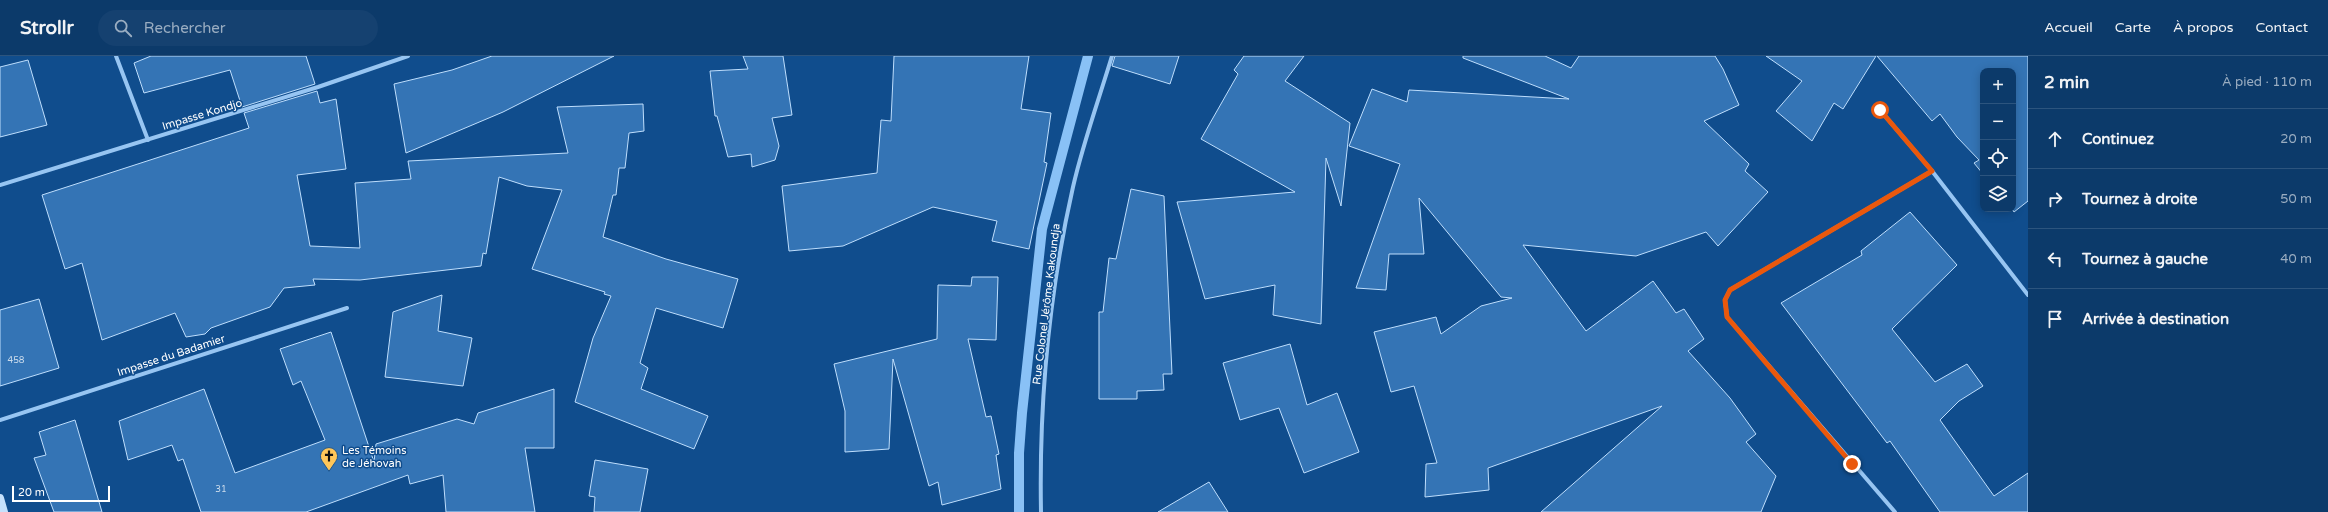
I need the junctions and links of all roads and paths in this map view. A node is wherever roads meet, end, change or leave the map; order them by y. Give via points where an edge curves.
1 (116, 56) edge
2 (408, 56) edge
3 (1112, 56) edge
4 (1880, 110) dead end
5 (148, 140) junction
6 (1932, 171) junction
7 (0, 185) edge
8 (2028, 296) edge
9 (347, 308) dead end
10 (0, 420) edge
11 (0, 498) edge
12 (4, 512) edge
13 (1041, 512) edge
14 (1894, 512) edge

1 - 5 street
2 - 5 street, Impasse Kondjo
3 - 13 street, Rue Colonel Jérôme Kakoundja via 1073,185 1061,249 1043,402
4 - 6 street
5 - 7 street, Impasse Kondjo
6 - 8 street
6 - 14 street via 1730,290 1725,300 1727,317
9 - 10 street, Impasse du Badamier
11 - 12 main road

